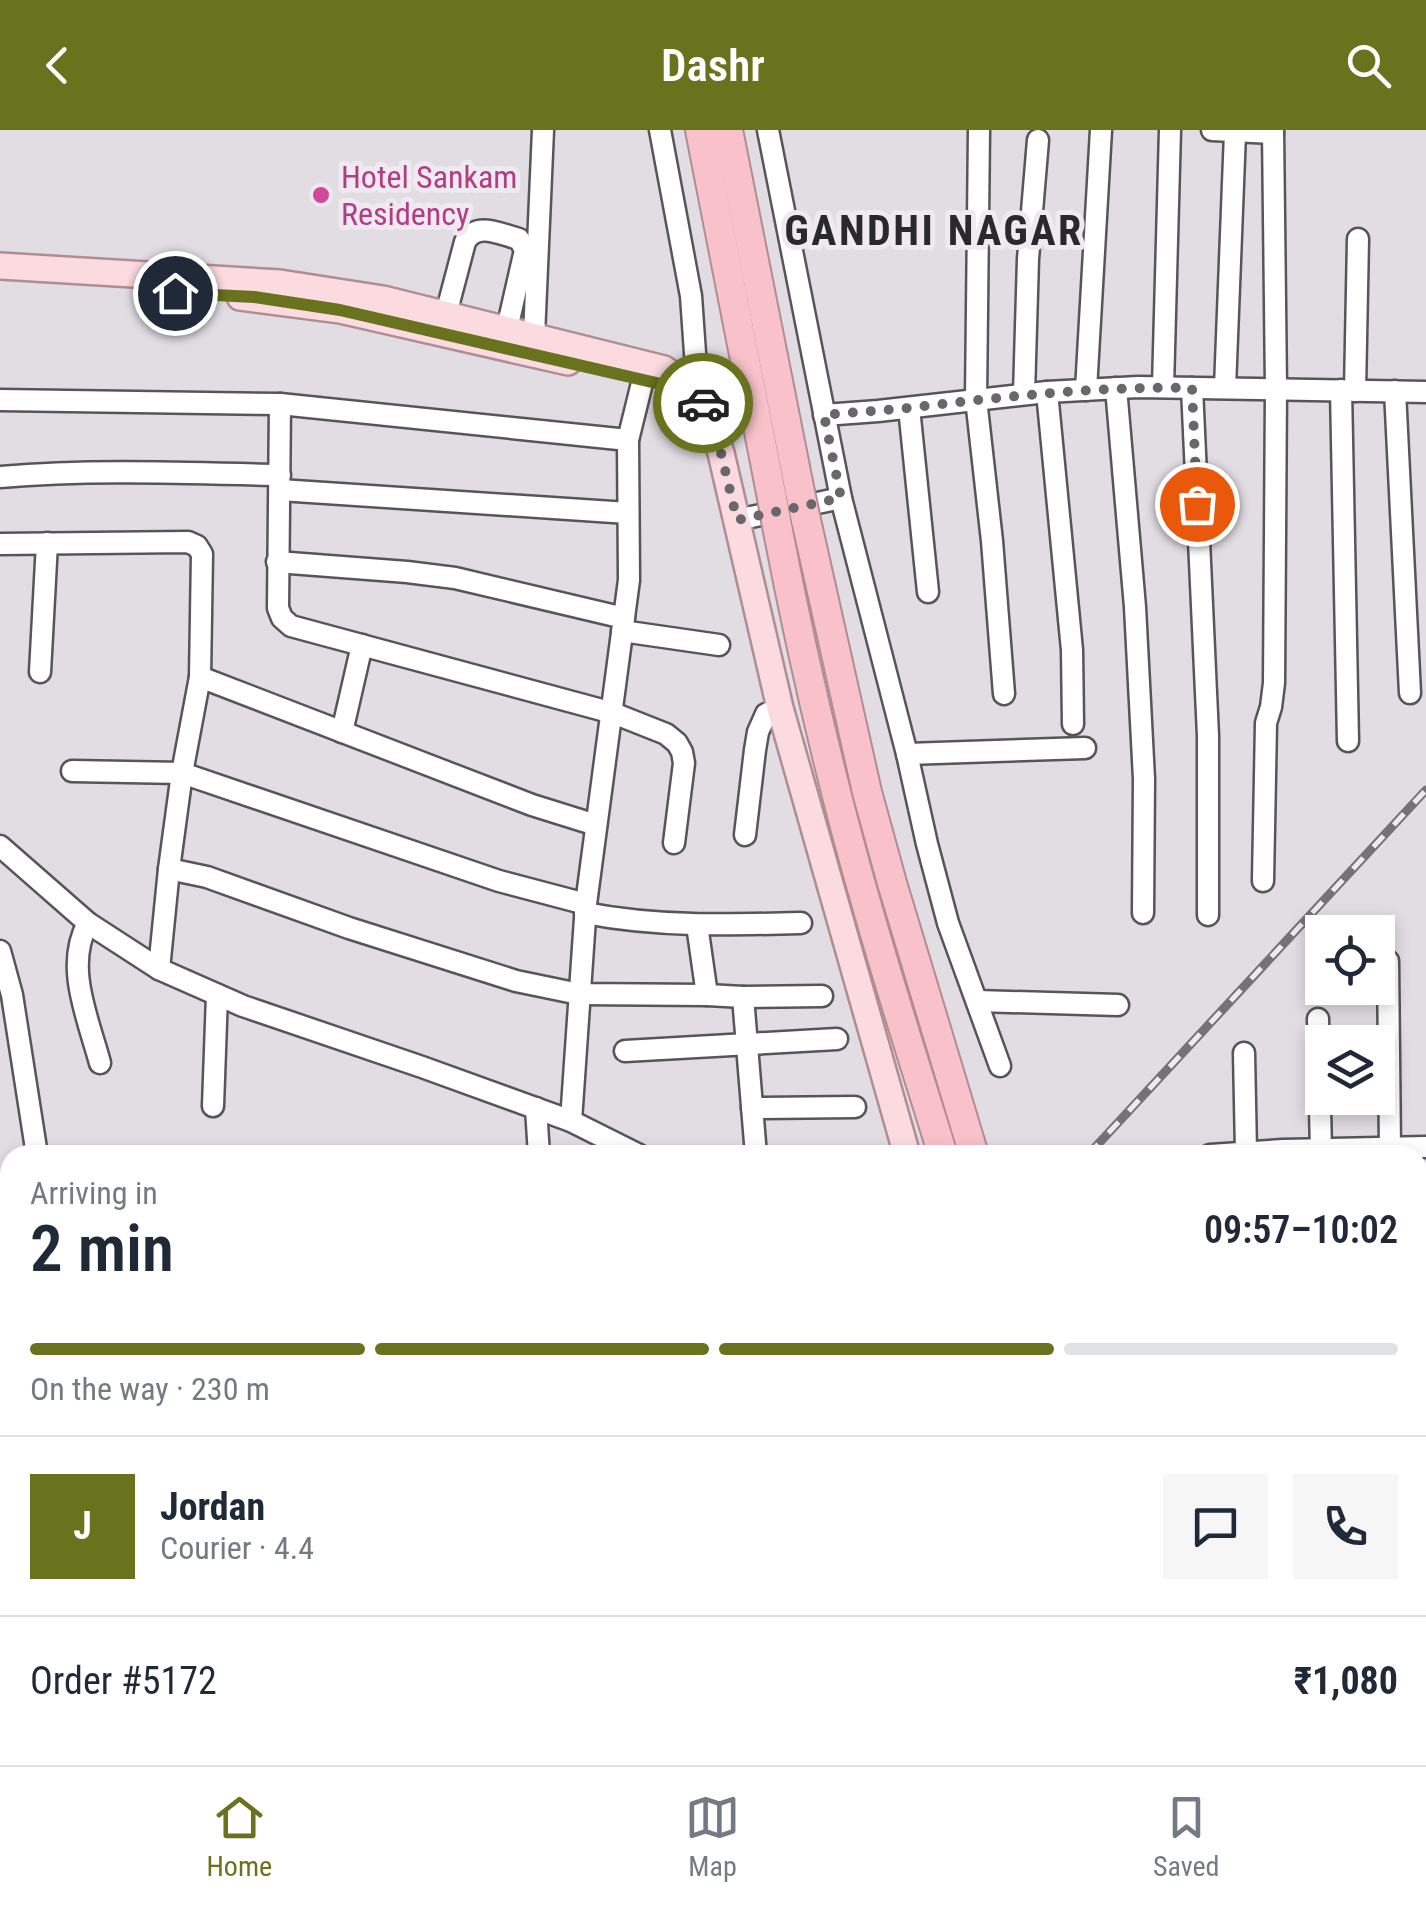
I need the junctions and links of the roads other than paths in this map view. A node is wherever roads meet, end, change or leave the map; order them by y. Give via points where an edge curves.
1 (543, 130) edge
2 (660, 130) edge
3 (700, 130) edge
4 (728, 130) edge
5 (768, 130) edge
6 (979, 130) edge
7 (1101, 130) edge
8 (1170, 130) edge
9 (1212, 130) edge
10 (1273, 132) edge
11 (1235, 133) junction
12 (1038, 140) dead end
13 (1358, 239) dead end
14 (0, 266) edge
15 (0, 283) edge
16 (446, 314) junction
17 (507, 329) junction
18 (534, 336) junction
19 (643, 379) junction
20 (1164, 387) junction
21 (1116, 388) junction
22 (1192, 388) junction
23 (1225, 388) junction
24 (1276, 389) junction
25 (1086, 390) junction
26 (1348, 390) junction
27 (694, 391) junction
28 (1048, 392) junction
29 (1396, 392) junction
30 (1426, 392) edge
31 (1024, 394) junction
32 (976, 398) junction
33 (0, 400) edge
34 (280, 404) junction
35 (909, 408) junction
36 (824, 415) junction
37 (628, 440) junction
38 (0, 477) edge
39 (280, 482) junction
40 (841, 498) junction
41 (628, 513) junction
42 (737, 520) junction
43 (47, 543) junction
44 (0, 544) edge
45 (277, 562) junction
46 (928, 592) dead end
47 (623, 624) junction
48 (362, 644) junction
49 (719, 645) dead end
50 (40, 672) dead end
51 (200, 676) junction
52 (1410, 693) dead end
53 (1004, 694) dead end
54 (780, 708) junction
55 (613, 713) junction
56 (1074, 724) dead end
57 (342, 732) junction
58 (1348, 741) dead end
59 (1085, 748) dead end
60 (908, 754) junction
61 (72, 770) dead end
62 (182, 773) junction
63 (596, 825) junction
64 (746, 835) dead end
65 (674, 844) dead end
66 (0, 846) edge
67 (169, 869) junction
68 (1264, 882) dead end
69 (586, 909) junction
70 (1143, 914) dead end
71 (1208, 915) dead end
72 (88, 923) junction
73 (801, 923) dead end
74 (697, 925) junction
75 (0, 951) edge
76 (159, 969) junction
77 (579, 994) junction
78 (217, 995) junction
79 (708, 995) junction
80 (822, 996) dead end
81 (743, 997) junction
82 (977, 1001) junction
83 (1118, 1005) dead end
84 (1388, 1005) edge
85 (1318, 1018) dead end
86 (837, 1040) dead end
87 (747, 1044) junction
88 (625, 1050) dead end
89 (1244, 1053) dead end
90 (100, 1063) dead end
91 (1000, 1066) dead end
92 (213, 1106) dead end
93 (536, 1108) junction
94 (752, 1108) junction
95 (855, 1108) dead end
96 (571, 1121) junction
97 (36, 1145) edge
98 (538, 1145) edge
99 (620, 1145) edge
100 (755, 1145) edge
101 (905, 1145) edge
102 (940, 1145) edge
103 (971, 1145) edge
104 (1246, 1145) edge
105 (1321, 1145) edge
106 (1390, 1145) edge

1 - 18 street
2 - 27 street via 691,296
3 - 102 highway via 795,620 868,912
4 - 103 highway via 872,810
5 - 36 street
6 - 32 street
7 - 25 street
8 - 20 street
9 - 11 street
10 - 11 street
10 - 24 street
11 - 23 street
12 - 31 street
13 - 26 street
14 - 16 main road via 280,283
15 - 19 main road via 254,297 340,310
16 - 17 main road
16 - 17 street via 465,242 480,229 520,239 526,250
17 - 18 main road
18 - 27 main road via 664,369
19 - 27 main road
19 - 37 street
20 - 21 street
20 - 22 street
21 - 25 street
21 - 70 street via 1144,778
22 - 23 street
22 - 71 street via 1208,736
23 - 24 street
24 - 26 street
24 - 68 street via 1274,683 1266,723
25 - 28 street
26 - 29 street
26 - 58 street
27 - 42 main road via 710,420
28 - 31 street
28 - 56 street
29 - 30 street
29 - 52 street
31 - 32 street
32 - 35 street
32 - 53 street
33 - 34 street
34 - 37 street
34 - 39 street
35 - 36 street
35 - 46 street
36 - 40 street
37 - 41 street
38 - 39 street via 120,472
39 - 41 street
39 - 45 street
40 - 42 street
40 - 60 street
41 - 47 street
42 - 54 main road
43 - 44 street
43 - 50 street
43 - 51 street via 197,546 203,567
45 - 47 street via 455,578
45 - 48 street via 282,618
47 - 49 street
47 - 55 street
48 - 55 street
48 - 57 street
51 - 57 street
51 - 62 street
54 - 64 street via 766,714 758,732
54 - 101 main road
55 - 63 street
55 - 65 street via 666,734 682,752
57 - 63 street
59 - 60 street
60 - 82 street via 948,923
61 - 62 street
62 - 67 street
62 - 69 street
63 - 69 street
66 - 72 street
67 - 76 street
67 - 77 street via 516,981
69 - 74 street via 625,921
69 - 77 street
72 - 76 street
72 - 90 street via 80,938 78,979
73 - 74 street
74 - 79 street
75 - 97 street
76 - 78 street
77 - 79 street
77 - 96 street
78 - 92 street
78 - 93 street
79 - 81 street
80 - 81 street
81 - 87 street
82 - 83 street
82 - 91 street
84 - 106 street
85 - 105 street
86 - 87 street
87 - 88 street
87 - 94 street
89 - 104 street
93 - 96 street
93 - 98 street
94 - 95 street
94 - 100 street
96 - 99 street

